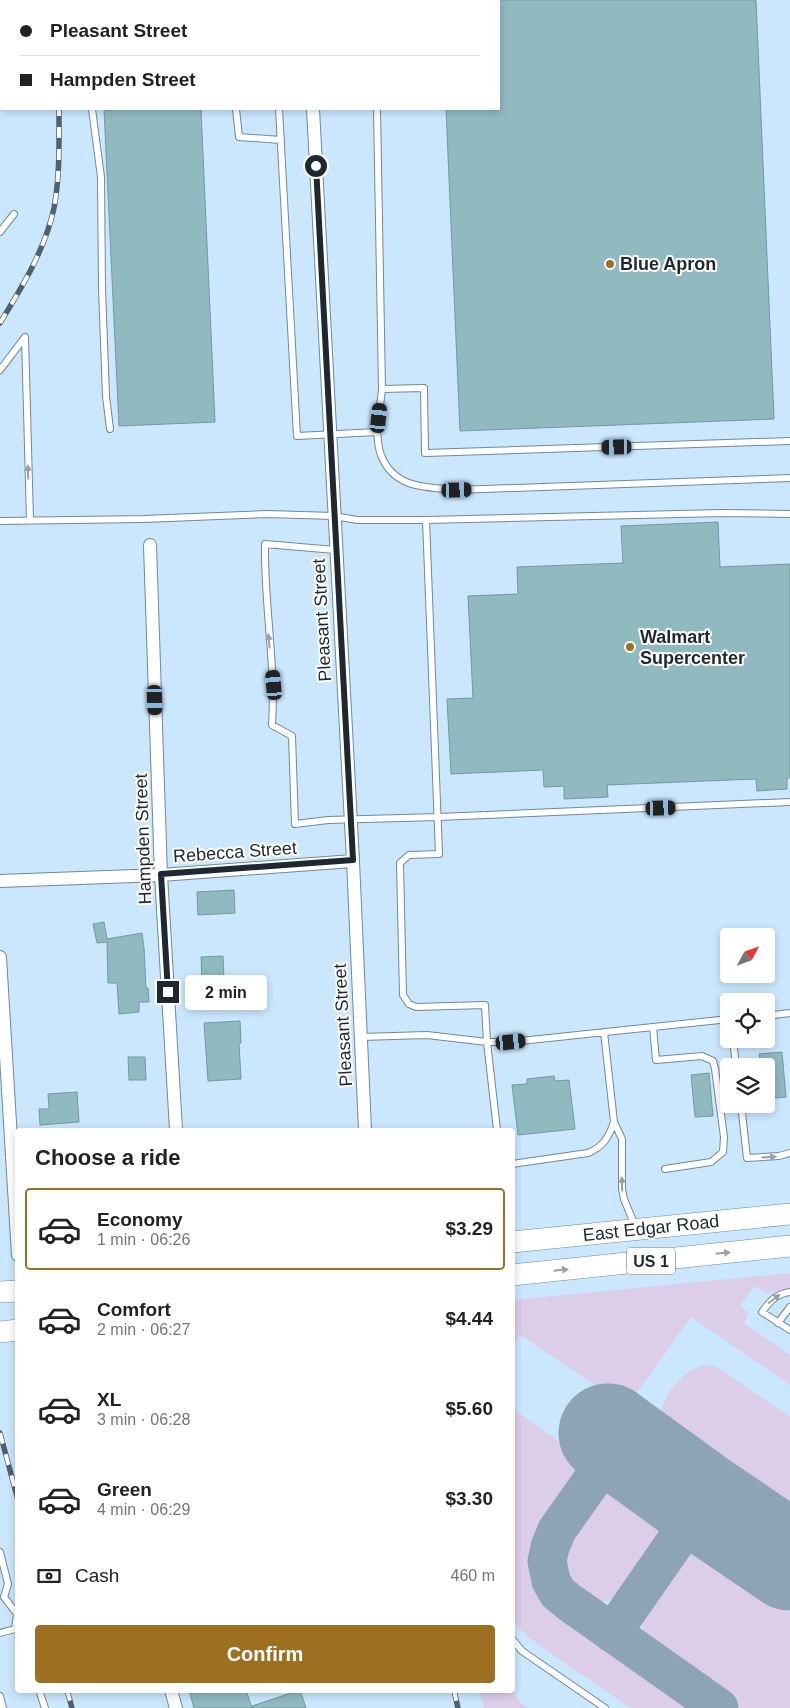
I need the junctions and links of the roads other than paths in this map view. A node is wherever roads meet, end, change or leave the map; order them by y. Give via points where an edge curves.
1 (92, 110) edge
2 (236, 110) edge
3 (279, 110) edge
4 (313, 110) edge
5 (377, 110) edge
6 (281, 140) junction
7 (14, 214) dead end
8 (0, 232) edge
9 (0, 370) edge
10 (382, 389) junction
11 (110, 429) dead end
12 (377, 432) junction
13 (329, 434) junction
14 (790, 441) edge
15 (790, 478) edge
16 (790, 514) edge
17 (334, 516) junction
18 (30, 520) junction
19 (426, 520) junction
20 (0, 521) edge
21 (150, 546) dead end
22 (335, 550) junction
23 (790, 802) edge
24 (438, 817) junction
25 (350, 820) junction
26 (353, 860) junction
27 (161, 874) junction
28 (0, 881) edge
29 (0, 958) edge
30 (790, 1013) edge
31 (775, 1015) edge
32 (720, 1020) edge
33 (653, 1027) junction
34 (604, 1032) junction
35 (361, 1036) junction
36 (487, 1042) junction
37 (741, 1113) edge
38 (614, 1122) junction
39 (176, 1128) edge
40 (365, 1128) edge
41 (497, 1128) edge
42 (790, 1153) edge
43 (515, 1164) edge
44 (665, 1169) dead end
45 (15, 1206) edge
46 (790, 1214) edge
47 (636, 1230) junction
48 (515, 1242) edge
49 (790, 1246) edge
50 (515, 1275) edge
51 (15, 1291) edge
52 (0, 1292) edge
53 (790, 1292) edge
54 (790, 1307) edge
55 (778, 1323) junction
56 (15, 1330) edge
57 (790, 1330) edge
58 (0, 1332) edge
59 (0, 1552) edge
60 (2, 1598) edge
61 (15, 1612) edge
62 (15, 1631) edge
63 (0, 1633) edge
64 (515, 1643) edge
65 (40, 1693) edge
66 (172, 1693) edge
67 (0, 1696) edge
68 (3, 1708) edge
69 (45, 1708) edge
70 (176, 1708) edge
71 (605, 1708) edge

1 - 11 lane via 101,177 102,289
2 - 6 lane via 239,137
3 - 6 lane
4 - 13 street, Pleasant Street
5 - 10 lane
6 - 13 lane via 297,436
7 - 8 lane
18 -> 9 lane via 25,336
10 - 12 lane
10 - 14 lane via 424,388 425,453
12 - 13 lane
12 - 15 lane via 380,454 389,471 401,481 419,486 457,490
13 - 17 street, Pleasant Street
16 - 19 lane
17 - 18 lane via 267,514
17 - 19 lane via 357,520
17 - 22 street, Pleasant Street
18 - 20 lane
19 - 24 lane
21 - 27 street, Hampden Street
22 - 25 street, Pleasant Street
25 -> 22 lane via 295,824 292,736 272,725 274,685 266,611 265,544
23 - 24 lane
24 - 25 lane
24 - 36 lane via 439,854 409,855 400,863 403,995 409,1004 416,1007 485,1005
25 - 26 street, Pleasant Street
26 - 27 street, Rebecca Street
26 - 35 street, Pleasant Street
27 - 28 street, Rebecca Street
27 - 39 street, Hampden Street
29 - 45 street
30 - 31 lane
32 - 33 lane
33 - 34 lane
33 - 44 lane via 656,1060 702,1056 712,1061 724,1137 723,1152 711,1162
34 - 36 lane
34 - 38 lane
35 - 36 lane via 427,1035
35 - 40 street, Pleasant Street
36 - 41 lane
37 -> 42 lane via 747,1158
38 - 43 lane via 606,1141 597,1150 577,1156
47 -> 38 lane via 624,1199 622,1139
46 - 47 highway, East Edgar Road / US 1
47 - 48 highway, East Edgar Road / US 1
50 -> 49 highway, East Edgar Road / US 1
51 - 52 highway
55 -> 53 lane via 762,1312 771,1300
54 - 55 lane
55 - 57 lane
56 - 58 highway
59 - 60 lane via 8,1584
60 - 61 lane
62 - 63 lane
64 - 71 lane via 522,1651
65 - 69 lane
66 - 70 street
67 - 68 lane

